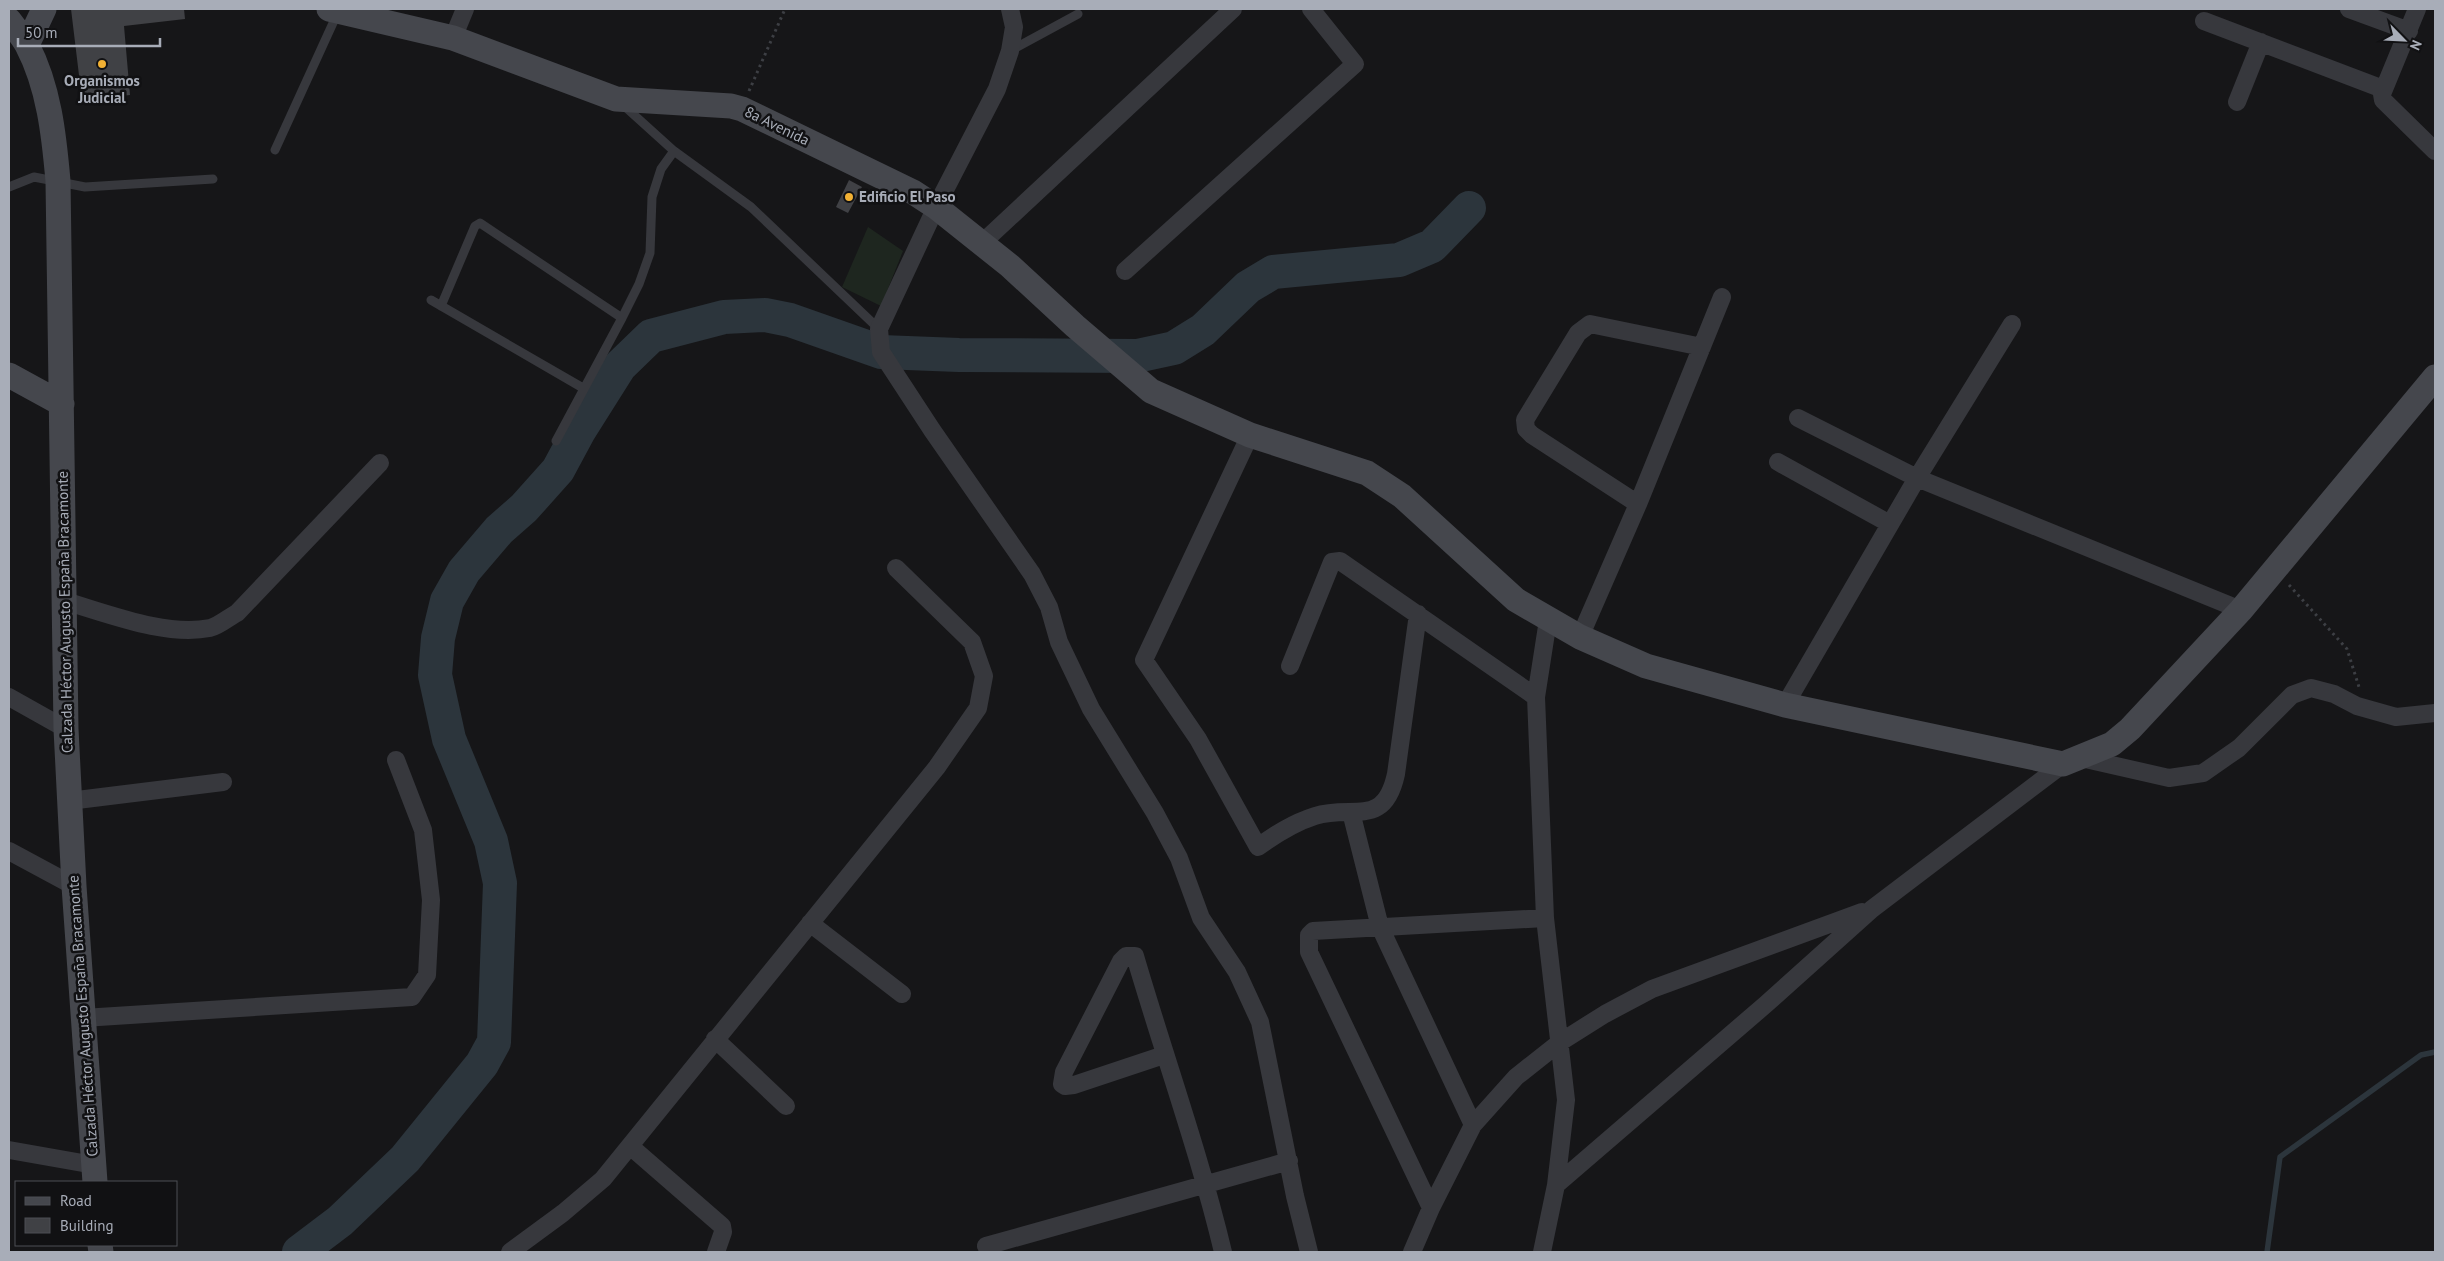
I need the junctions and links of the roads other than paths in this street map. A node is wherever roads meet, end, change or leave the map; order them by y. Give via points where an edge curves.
1 (44, 9) edge
2 (465, 9) edge
3 (1010, 9) edge
4 (1233, 9) edge
5 (1311, 9) edge
6 (2349, 9) edge
7 (2417, 9) edge
8 (333, 10) edge
9 (1078, 14) dead end
10 (9, 20) edge
11 (2204, 21) dead end
12 (2409, 31) junction
13 (453, 38) junction
14 (2261, 42) junction
15 (27, 45) junction
16 (1010, 51) junction
17 (2384, 89) junction
18 (616, 99) junction
19 (2237, 102) dead end
20 (275, 150) dead end
21 (2435, 151) edge
22 (674, 152) junction
23 (213, 179) dead end
24 (58, 181) junction
25 (9, 187) edge
26 (936, 207) junction
27 (981, 244) junction
28 (1125, 270) dead end
29 (1722, 298) dead end
30 (431, 300) dead end
31 (441, 306) junction
32 (622, 318) junction
33 (2012, 324) dead end
34 (879, 330) junction
35 (1702, 347) junction
36 (9, 376) edge
37 (2435, 377) edge
38 (583, 388) junction
39 (62, 404) junction
40 (1798, 418) dead end
41 (1250, 435) junction
42 (556, 441) dead end
43 (1778, 462) dead end
44 (380, 463) dead end
45 (1917, 478) junction
46 (1638, 504) junction
47 (1890, 524) junction
48 (896, 568) dead end
49 (64, 601) junction
50 (2241, 610) junction
51 (1418, 614) junction
52 (1548, 620) junction
53 (1580, 637) junction
54 (1290, 666) dead end
55 (9, 697) edge
56 (1536, 697) junction
57 (1785, 705) junction
58 (2435, 713) edge
59 (66, 729) junction
60 (396, 760) dead end
61 (2072, 761) junction
62 (223, 782) dead end
63 (69, 800) junction
64 (1351, 812) junction
65 (9, 851) edge
66 (74, 886) junction
67 (1872, 909) junction
68 (1545, 918) junction
69 (810, 923) junction
70 (1380, 927) junction
71 (902, 994) dead end
72 (83, 1018) junction
73 (715, 1039) junction
74 (1558, 1043) junction
75 (1164, 1056) junction
76 (786, 1106) dead end
77 (1473, 1125) junction
78 (630, 1146) junction
79 (9, 1150) edge
80 (1289, 1161) junction
81 (95, 1174) edge
82 (1207, 1184) junction
83 (1556, 1185) junction
84 (1431, 1208) junction
85 (986, 1246) dead end
86 (510, 1252) edge
87 (716, 1252) edge
88 (1222, 1252) edge
89 (1309, 1252) edge
90 (1412, 1252) edge
91 (1542, 1252) edge

1 - 15 street
2 - 13 street
3 - 16 street via 1014,27
4 - 27 street
5 - 28 street via 1355,64
6 - 12 street
7 - 12 street
8 - 13 street, 8a Avenida
8 - 20 lane
9 - 16 lane
10 - 15 street
11 - 14 street
12 - 17 street
13 - 18 street, 8a Avenida
14 - 17 street
14 - 19 street
15 - 24 street, Calzada Héctor Augusto España Bracamonte via 46,94
16 - 26 street via 997,89
17 - 21 street via 2383,100
18 - 22 lane
18 - 26 street, 8a Avenida via 742,109 913,192
22 - 32 lane via 661,170 652,197 650,253
22 - 34 lane via 750,206
23 - 24 lane via 85,187
24 - 25 lane via 34,177
24 - 39 street, Calzada Héctor Augusto España Bracamonte
26 - 27 street, 8a Avenida
26 - 34 street
27 - 41 street, 8a Avenida via 1150,391
29 - 35 street
30 - 31 lane
31 - 32 lane via 475,226 480,223
31 - 38 lane
32 - 38 lane
33 - 45 street
34 - 80 street via 882,352 1032,574 1091,709 1179,858 1201,918 1251,998 1260,1022
35 - 46 street
35 - 46 street via 1590,324 1578,334 1525,420 1526,429 1532,435
36 - 39 street
37 - 50 street
38 - 42 lane
39 - 49 street, Calzada Héctor Augusto España Bracamonte
40 - 45 street
41 - 52 street, 8a Avenida via 1367,473 1402,496 1516,600
41 - 64 street via 1144,660 1198,739 1258,847 1292,824 1336,811
43 - 47 street
44 - 49 street via 237,612 212,628 180,630 159,627
45 - 47 street
45 - 50 street
46 - 53 street
47 - 57 street
48 - 69 street via 972,642 984,676 978,708 937,767
49 - 59 street, Calzada Héctor Augusto España Bracamonte
50 - 61 street via 2130,729 2112,744
51 - 54 street via 1350,566 1340,561 1332,562
51 - 56 street
51 - 64 street via 1393,786 1376,809 1364,813
52 - 53 street, 8a Avenida
52 - 56 street
53 - 57 street, 8a Avenida via 1646,666
55 - 59 street
56 - 68 street
57 - 61 street, 8a Avenida
58 - 61 street via 2396,718 2311,688 2292,695 2239,748 2203,773 2169,778
59 - 63 street, Calzada Héctor Augusto España Bracamonte
60 - 72 street via 423,830 431,900 427,975 412,997
61 - 67 street
62 - 63 street
63 - 66 street, Calzada Héctor Augusto España Bracamonte
64 - 70 street
65 - 66 street
66 - 72 street, Calzada Héctor Augusto España Bracamonte
67 - 74 street via 1652,990
67 - 83 street
68 - 70 street
68 - 74 street
69 - 71 street
69 - 73 street
70 - 77 street
70 - 84 street via 1313,931 1307,941 1309,952
72 - 81 street, Calzada Héctor Augusto España Bracamonte
73 - 76 street
73 - 78 street
74 - 77 street via 1516,1077
74 - 83 street via 1564,1067 1566,1100
75 - 75 street via 1074,1085 1062,1084 1064,1072 1121,960 1126,956 1135,956
75 - 82 street
77 - 84 street
78 - 86 street via 603,1179
78 - 87 street via 722,1226
79 - 81 street
80 - 82 street
80 - 89 street via 1294,1196
82 - 85 street
82 - 88 street
83 - 91 street
84 - 90 street

